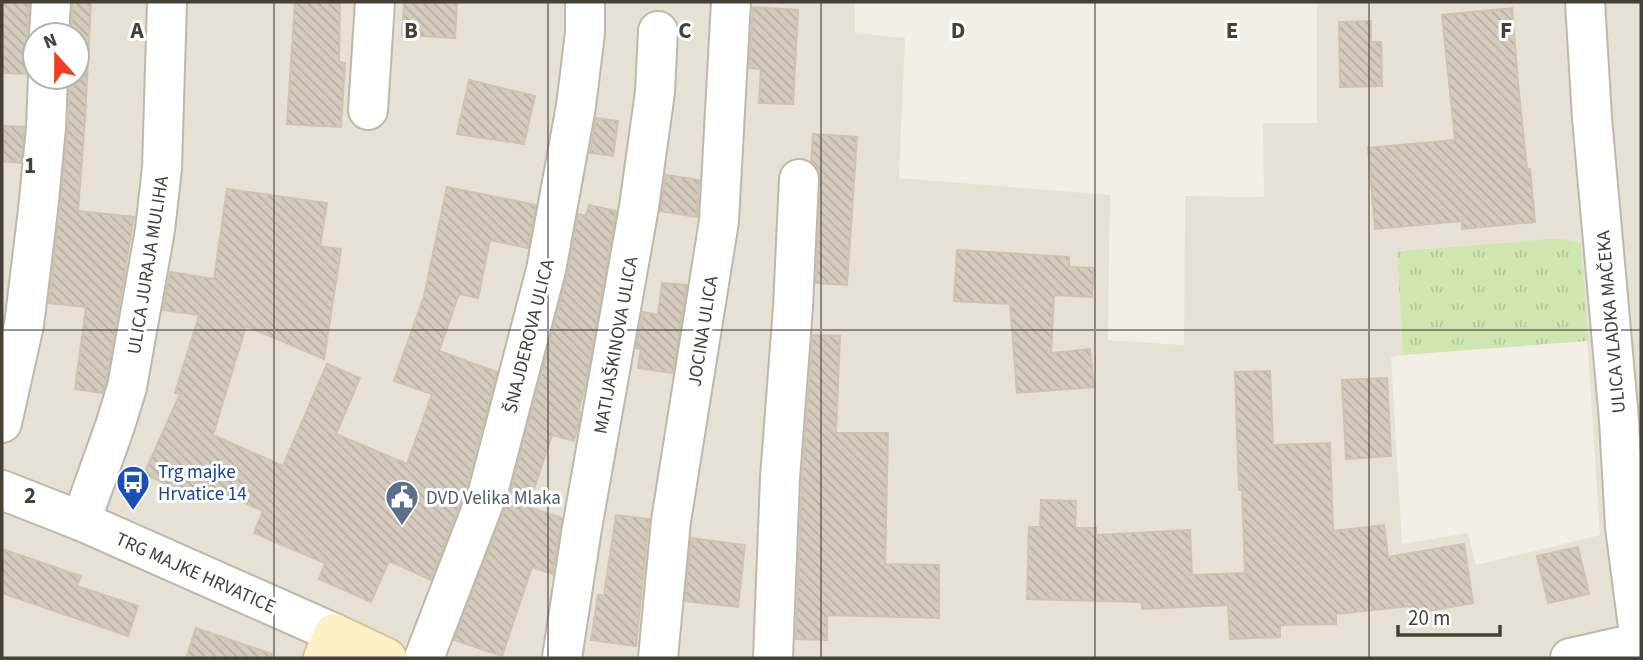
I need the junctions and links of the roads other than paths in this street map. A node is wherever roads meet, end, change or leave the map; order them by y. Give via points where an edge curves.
1 (51, 2) edge
2 (167, 2) edge
3 (375, 2) edge
4 (585, 2) edge
5 (731, 2) edge
6 (1585, 2) edge
7 (50, 21) edge
8 (658, 31) dead end
9 (47, 91) edge
10 (368, 110) dead end
11 (799, 178) dead end
12 (2, 423) edge
13 (2, 491) edge
14 (81, 521) junction
15 (1640, 642) edge
16 (329, 645) edge
17 (387, 658) edge
18 (424, 658) edge
19 (562, 658) edge
20 (658, 658) edge
21 (773, 658) edge
22 (1570, 658) edge

1 - 7 street
2 - 14 street, ULICA JURAJA MULIHA via 162,168 155,230 127,387
3 - 10 street
4 - 18 street, ŠNAJDEROVA ULICA via 576,106 546,270 488,492
5 - 20 street, JOCINA ULICA via 719,221 671,521
6 - 15 street, ULICA VLADKA MAČEKA via 1625,527
8 - 19 street, MATIJAŠKINOVA ULICA via 655,92 639,207
9 - 12 street via 24,325
11 - 21 street
13 - 14 street, TRG MAJKE HRVATICE
14 - 16 street, TRG MAJKE HRVATICE
15 - 22 street
16 - 17 main road, TRG MAJKE HRVATICE

